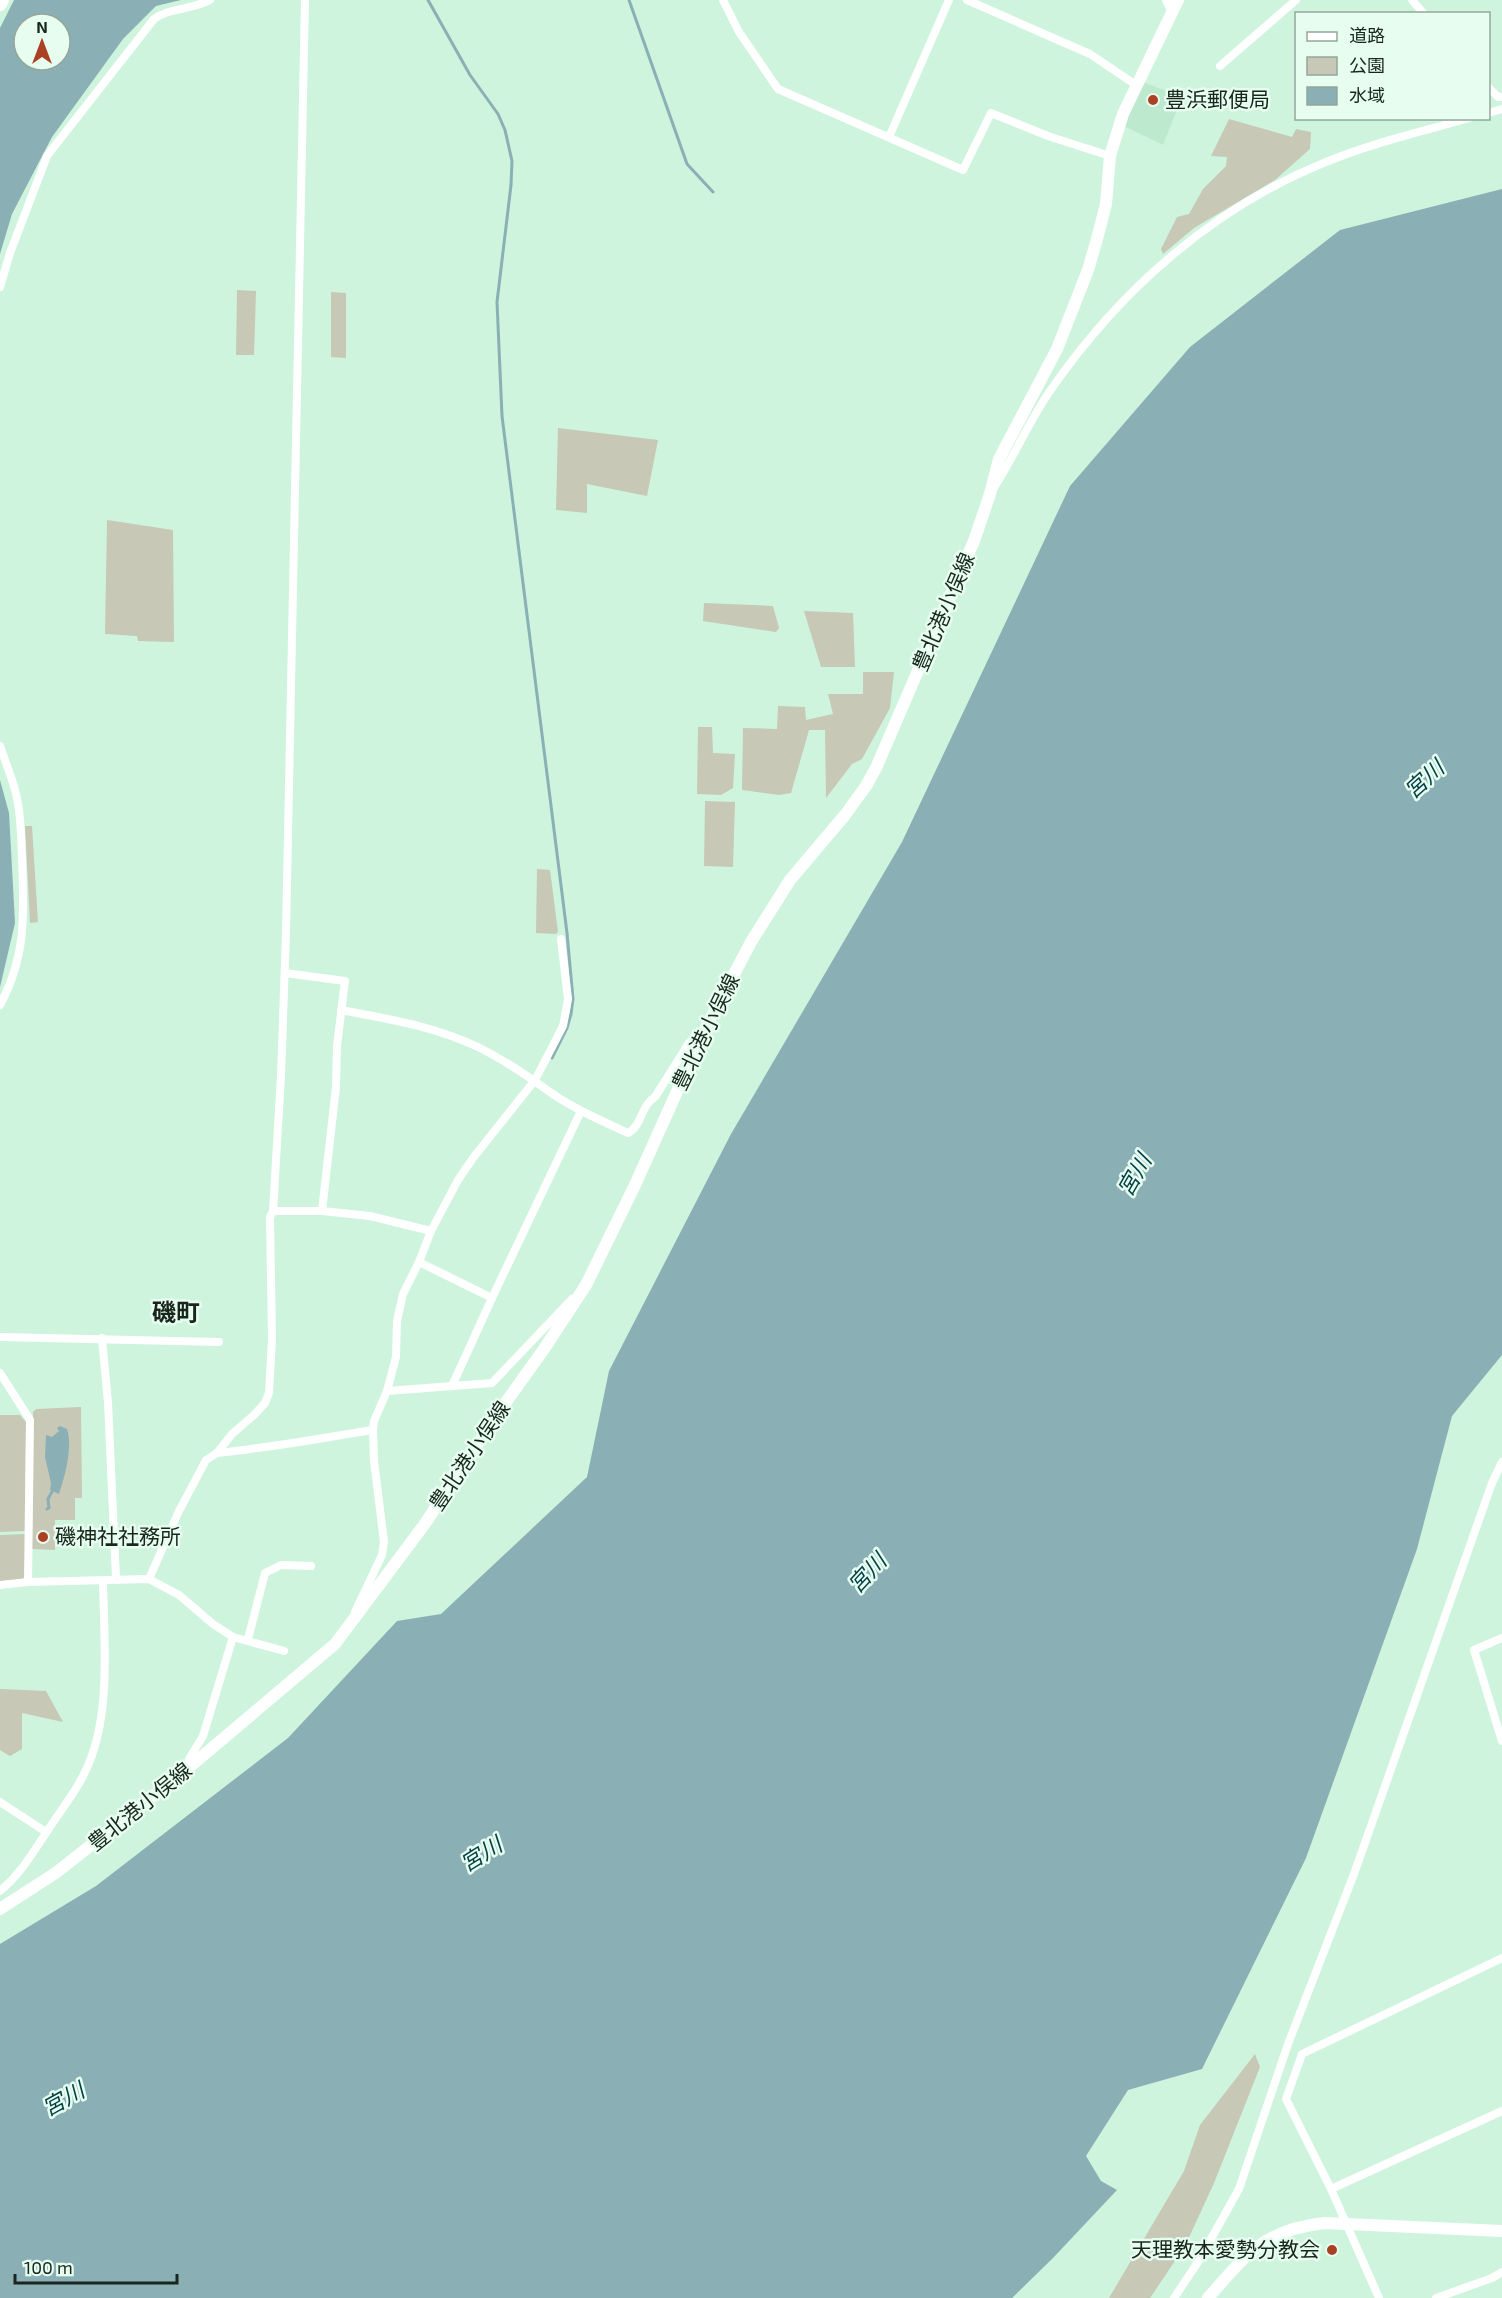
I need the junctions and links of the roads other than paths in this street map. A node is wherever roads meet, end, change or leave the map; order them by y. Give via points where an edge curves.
1 (2, 0) edge
2 (210, 0) edge
3 (305, 0) edge
4 (723, 0) edge
5 (949, 0) edge
6 (967, 0) edge
7 (1166, 0) edge
8 (1178, 0) edge
9 (1296, 0) edge
10 (1412, 0) edge
11 (0, 4) edge
12 (1172, 12) junction
13 (1422, 12) edge
14 (1220, 66) dead end
15 (1136, 85) junction
16 (1490, 89) edge
17 (1502, 97) edge
18 (1462, 120) edge
19 (889, 137) junction
20 (1110, 156) junction
21 (0, 287) edge
22 (990, 494) junction
23 (0, 746) edge
24 (561, 939) dead end
25 (285, 973) junction
26 (0, 1005) edge
27 (341, 1010) junction
28 (706, 1027) junction
29 (535, 1080) junction
30 (581, 1111) junction
31 (273, 1211) junction
32 (322, 1211) junction
33 (431, 1231) junction
34 (419, 1262) junction
35 (586, 1285) junction
36 (492, 1298) junction
37 (0, 1336) edge
38 (102, 1338) junction
39 (219, 1342) dead end
40 (0, 1373) edge
41 (452, 1386) junction
42 (387, 1391) junction
43 (373, 1430) junction
44 (217, 1453) junction
45 (1502, 1462) edge
46 (311, 1566) dead end
47 (116, 1578) junction
48 (148, 1579) junction
49 (103, 1581) junction
50 (28, 1582) junction
51 (0, 1585) edge
52 (350, 1624) junction
53 (233, 1637) junction
54 (1502, 1638) edge
55 (248, 1639) junction
56 (284, 1651) dead end
57 (1501, 1737) edge
58 (186, 1770) junction
59 (0, 1802) edge
60 (46, 1832) junction
61 (0, 1891) edge
62 (0, 1909) edge
63 (1502, 1958) edge
64 (1502, 2111) edge
65 (1331, 2189) junction
66 (1347, 2225) junction
67 (1502, 2230) edge
68 (1502, 2272) edge
69 (1461, 2294) edge
70 (1174, 2298) edge
71 (1208, 2298) edge
72 (1379, 2298) edge
73 (1436, 2298) edge

1 - 11 main road
2 - 21 street via 164,12 154,19 47,156
3 - 25 street
4 - 19 street via 739,32 778,89
5 - 19 street
6 - 15 street via 1090,54
7 - 12 street
8 - 12 main road, 豊北港小俣線
9 - 14 street
10 - 13 street
12 - 15 main road, 豊北港小俣線
15 - 20 main road, 豊北港小俣線
16 - 17 street
18 - 22 street via 1313,168 1237,207 1180,248 1124,298 1079,352 1049,392
19 - 20 street via 963,170 991,113
20 - 22 main road, 豊北港小俣線 via 1106,204 1088,270 1057,349 999,459
22 - 28 main road, 豊北港小俣線 via 974,541 876,768 845,815 790,880
23 - 26 street via 20,815 24,910 20,954
24 - 29 street via 566,1018
25 - 27 street via 345,981
25 - 31 street
27 - 29 street via 418,1024 454,1036
27 - 32 street
28 - 30 street via 689,1043 655,1097 649,1100 634,1130 628,1133
28 - 35 main road, 豊北港小俣線
29 - 30 street
29 - 33 street via 473,1158
30 - 36 street
31 - 32 street
31 - 44 street via 269,1393 265,1403
32 - 33 street via 370,1216
33 - 34 street
34 - 36 street
34 - 42 street via 403,1294 396,1357
35 - 41 street via 492,1383
35 - 52 main road, 豊北港小俣線 via 408,1548
36 - 41 street
37 - 38 street
38 - 39 street
38 - 47 street
40 - 50 street via 30,1420
41 - 42 street
42 - 43 street
43 - 44 street
43 - 52 street via 384,1542 382,1555
44 - 48 street via 206,1460 192,1483
45 - 70 street via 1354,1874 1299,2014 1239,2189
46 - 55 street via 281,1565 265,1573
47 - 48 street
47 - 49 street
48 - 53 street via 179,1595
49 - 50 street
49 - 60 street via 104,1681 99,1732 85,1773
50 - 51 street
52 - 58 main road, 豊北港小俣線 via 335,1644
53 - 55 street
53 - 58 street via 203,1736
54 - 57 street via 1474,1650
55 - 56 street
58 - 62 main road, 豊北港小俣線 via 57,1872
59 - 60 street
60 - 61 street via 22,1870
63 - 65 street via 1302,2054 1286,2099
64 - 65 street
65 - 66 street
66 - 67 main road
66 - 71 main road via 1301,2226 1264,2241 1243,2257
66 - 72 street
68 - 69 street
69 - 73 street

